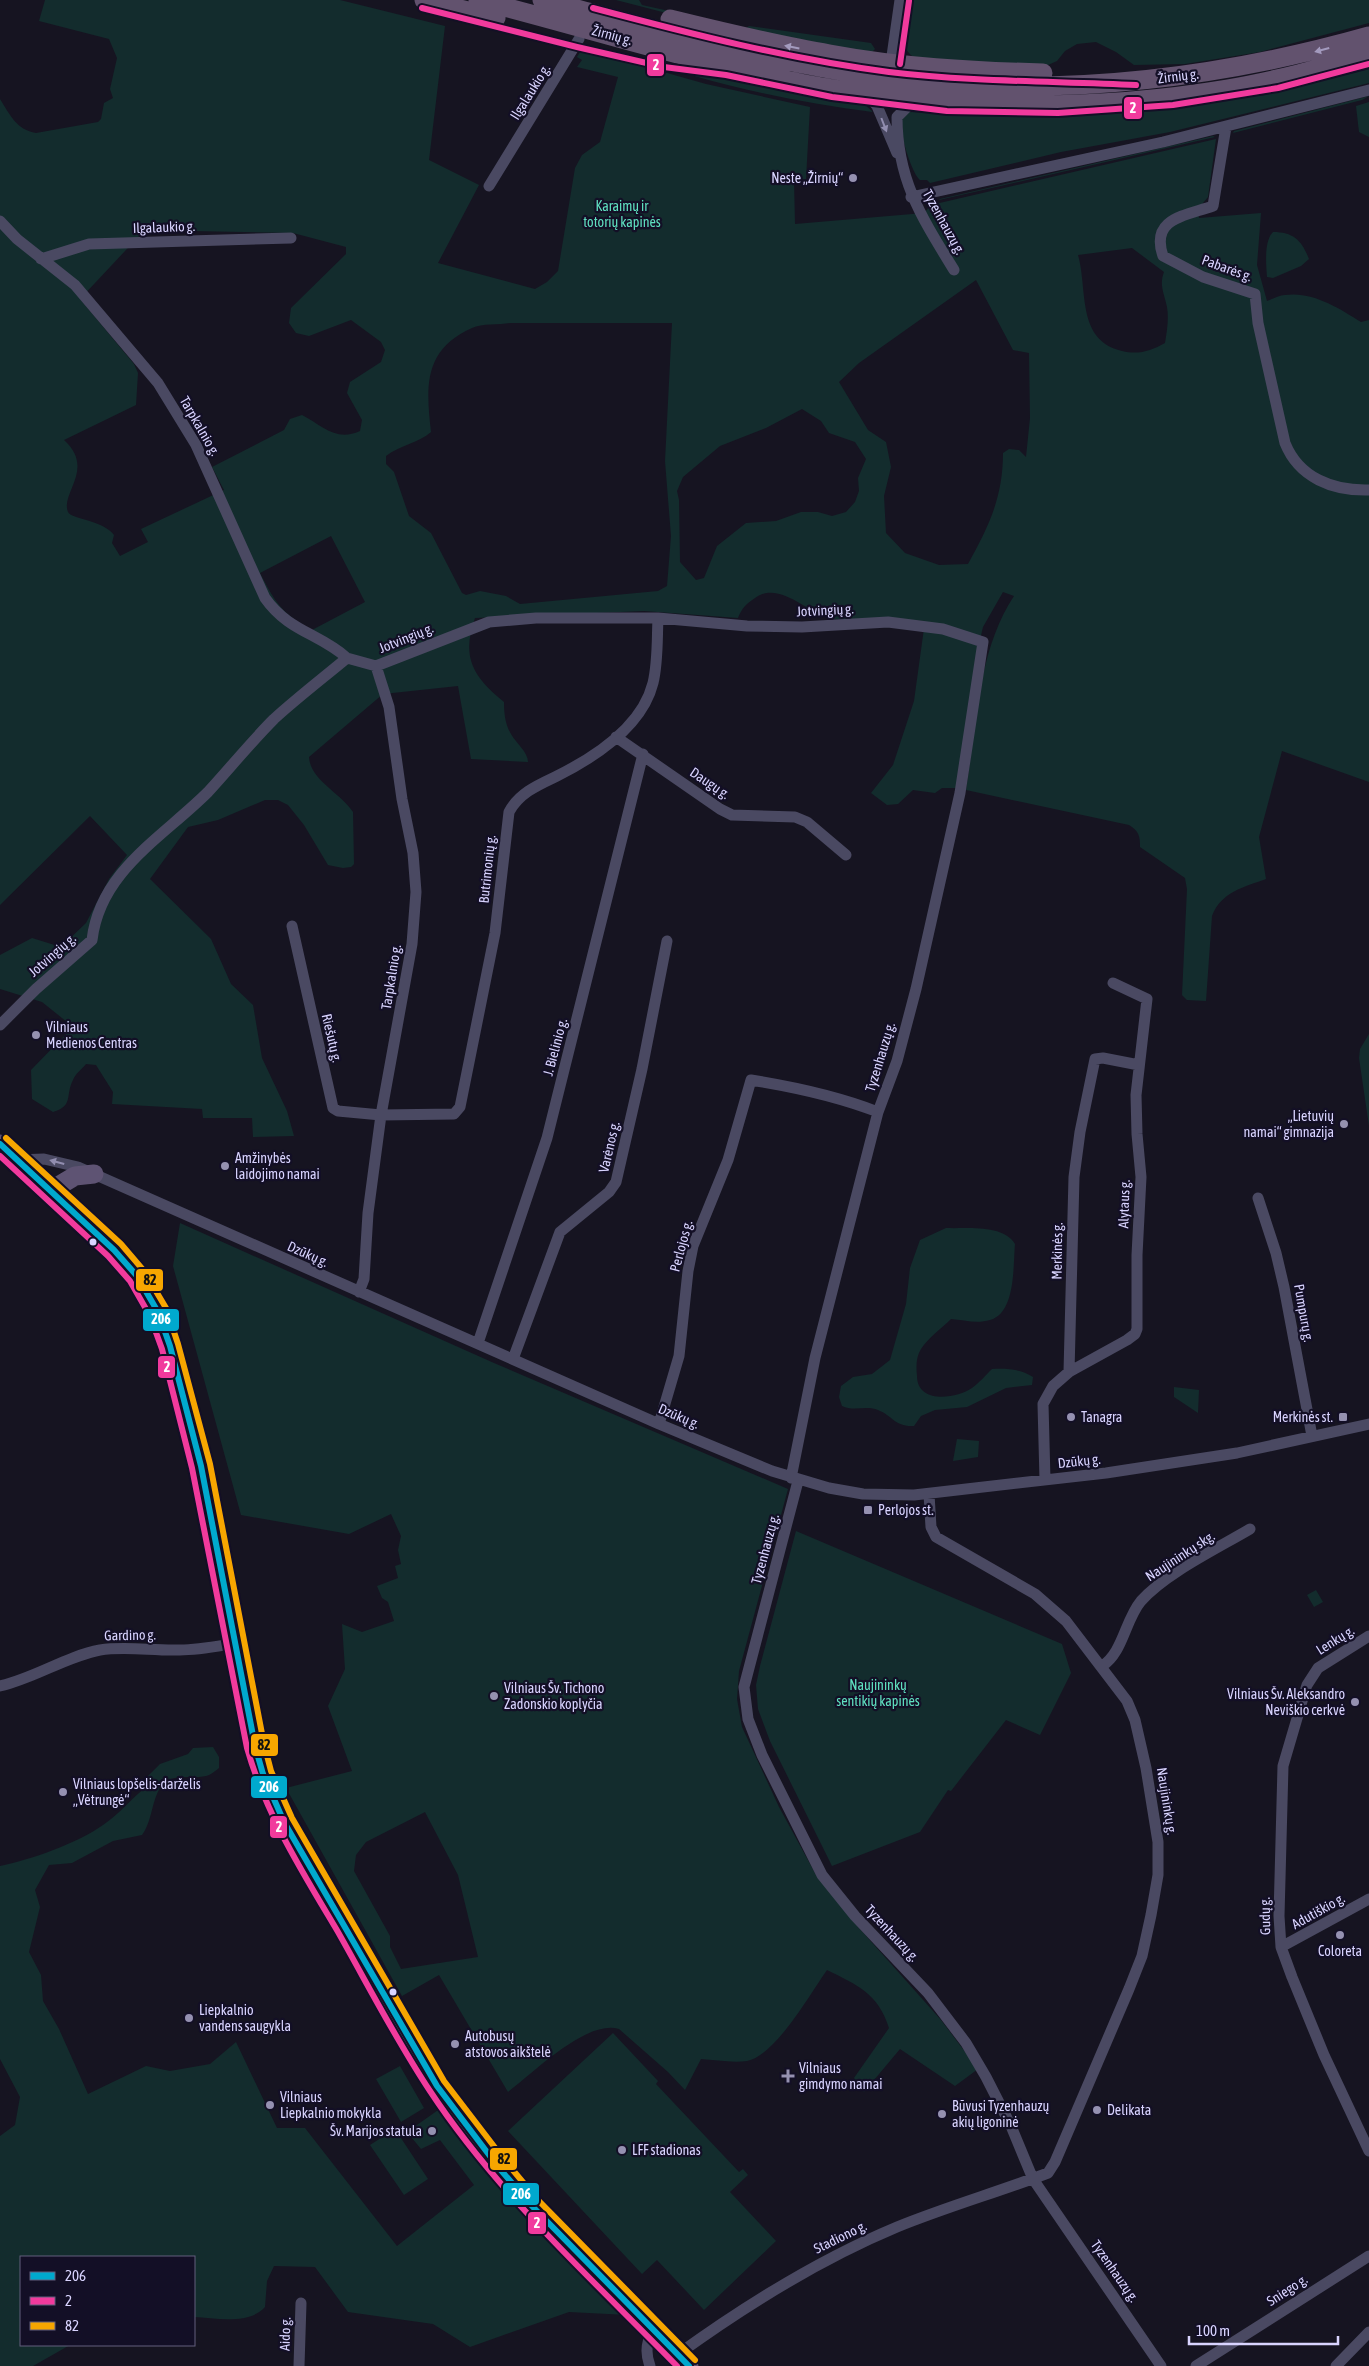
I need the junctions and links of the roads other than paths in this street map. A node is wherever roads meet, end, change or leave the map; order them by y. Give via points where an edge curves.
1 (424, 0) edge
2 (478, 0) edge
3 (542, 0) edge
4 (595, 0) edge
5 (900, 0) edge
6 (1369, 36) edge
7 (579, 39) junction
8 (1369, 55) edge
9 (892, 63) junction
10 (728, 66) junction
11 (1166, 78) junction
12 (1369, 90) edge
13 (866, 94) junction
14 (915, 99) junction
15 (1226, 127) junction
16 (900, 159) junction
17 (489, 186) dead end
18 (911, 197) junction
19 (0, 221) edge
20 (291, 238) dead end
21 (41, 259) junction
22 (954, 270) dead end
23 (1369, 490) edge
24 (658, 618) junction
25 (983, 642) joint
26 (347, 658) junction
27 (376, 666) junction
28 (616, 737) junction
29 (643, 754) junction
30 (846, 855) dead end
31 (292, 926) dead end
32 (667, 941) dead end
33 (1113, 983) dead end
34 (0, 1026) edge
35 (1139, 1065) junction
36 (878, 1112) junction
37 (381, 1114) junction
38 (0, 1144) edge
39 (17, 1160) junction
40 (94, 1174) junction
41 (50, 1191) junction
42 (1258, 1198) dead end
43 (359, 1292) junction
44 (478, 1343) junction
45 (513, 1359) junction
46 (1069, 1372) junction
47 (659, 1424) junction
48 (1369, 1424) edge
49 (1312, 1436) junction
50 (795, 1479) junction
51 (1045, 1480) junction
52 (928, 1494) junction
53 (1250, 1529) dead end
54 (1369, 1636) edge
55 (237, 1643) junction
56 (1102, 1666) junction
57 (1318, 1668) joint
58 (0, 1686) edge
59 (1369, 1899) edge
60 (1281, 1947) junction
61 (1369, 2151) edge
62 (1033, 2179) junction
63 (1369, 2256) edge
64 (301, 2303) dead end
65 (653, 2331) junction
66 (1369, 2332) edge
67 (683, 2360) edge
68 (299, 2366) edge
69 (650, 2366) edge
70 (1161, 2366) edge
71 (1196, 2366) edge
72 (1336, 2366) edge

1 - 7 highway
2 - 10 highway, Žirnių g.
3 - 11 highway, Žirnių g. via 762,55 888,78 1028,85
9 -> 4 highway via 765,41
5 - 9 street
6 -> 11 highway, Žirnių g. via 1265,63
7 - 10 highway via 666,58
7 - 17 street, Ilgalaukio g.
8 - 14 highway, Žirnių g. via 1278,79 1163,97 1057,104
9 - 11 highway via 945,69
10 - 13 highway, Žirnių g.
12 - 15 street
13 - 14 highway, Žirnių g.
13 -> 16 street, Tyzenhauzų g. via 877,106
14 - 16 street, Tyzenhauzų g. via 896,117
15 - 18 street
15 - 23 street, Pabarės g. via 1214,206 1170,221 1162,230 1159,244 1163,256 1203,277 1254,294 1268,369 1290,456 1302,470 1320,482 1338,488
16 - 18 street, Tyzenhauzų g.
18 - 22 street, Tyzenhauzų g.
19 - 21 street, Tarpkalnio g.
20 - 21 street, Ilgalaukio g. via 89,244
21 - 26 street, Tarpkalnio g. via 74,285 158,383 196,445 265,598 276,614 312,637 332,645
24 - 25 street, Jotvingių g. via 747,626 906,623 943,629
24 - 27 street, Jotvingių g. via 536,618 489,622
24 - 28 street, Butrimonių g. via 653,682 647,700
25 - 36 street, Tyzenhauzų g. via 960,793 916,989
26 - 27 street, Jotvingių g.
26 - 34 street, Jotvingių g. via 274,719 206,793 135,857 106,895 92,940
27 - 37 street, Tarpkalnio g. via 389,707 413,852 416,892 411,952
28 - 29 street, Daugų g.
28 - 37 street, Butrimonių g. via 583,761 519,797 509,812 495,933 460,1107 454,1114
29 - 30 street, Daugų g. via 732,815 795,817 807,822
29 - 44 street, J. Bielinio g. via 548,1138
31 - 37 street, Riešutų g. via 333,1108
32 - 45 street, Varėnos g. via 616,1182 609,1192 560,1232
33 - 35 street, Alytaus g. via 1147,999
35 - 46 street, Alytaus g. via 1136,1095 1141,1177 1137,1329 1127,1340
35 - 46 street, Merkinės g. via 1095,1059 1074,1174
36 - 47 street, Perlojos g. via 833,1096 751,1080 728,1160 694,1246 679,1356
36 - 50 street, Tyzenhauzų g. via 815,1358
37 - 43 street, Tarpkalnio g. via 368,1213 364,1280
38 - 39 main road
40 -> 39 street, Dzūkų g. via 52,1160
39 - 41 main road
40 - 41 main road via 75,1176
40 - 43 street, Dzūkų g.
41 - 55 main road via 114,1250 137,1276 158,1312 201,1466
42 - 49 street, Pumpurų g. via 1284,1287
43 - 44 street, Dzūkų g.
44 - 45 street, Dzūkų g.
45 - 47 street, Dzūkų g.
46 - 51 street via 1052,1386 1043,1404
47 - 50 street, Dzūkų g.
48 - 49 street, Dzūkų g.
49 - 51 street, Dzūkų g. via 1145,1469
50 - 52 street, Dzūkų g. via 863,1494
50 - 62 street, Tyzenhauzų g. via 783,1545 747,1668 744,1687 748,1719 776,1786 822,1875 855,1916 928,1993 966,2043 1011,2126
51 - 52 street, Dzūkų g.
52 - 56 street, Naujininkų g. via 931,1528 936,1537 1050,1604
53 - 56 street, Naujininkų skg. via 1148,1595 1129,1620 1109,1662
54 - 57 street, Lenkų g.
55 - 58 street, Gardino g. via 180,1650 100,1650
55 - 65 main road via 256,1746 272,1798 437,2086 493,2161 531,2205
56 - 62 street, Naujininkų g. via 1135,1720 1154,1807 1158,1875 1142,1956 1129,1989 1056,2162 1048,2173
57 - 60 street, Gudų g. via 1307,1685 1283,1766
59 - 60 street, Adutiškio g.
60 - 61 street, Gudų g. via 1324,2055
62 - 67 street, Stadiono g. via 931,2214 856,2246 779,2287
62 - 70 street, Tyzenhauzų g.
63 - 71 street, Sniego g.
64 - 68 street, Aido g.
65 - 67 main road
65 - 69 street via 647,2348
66 - 72 street

